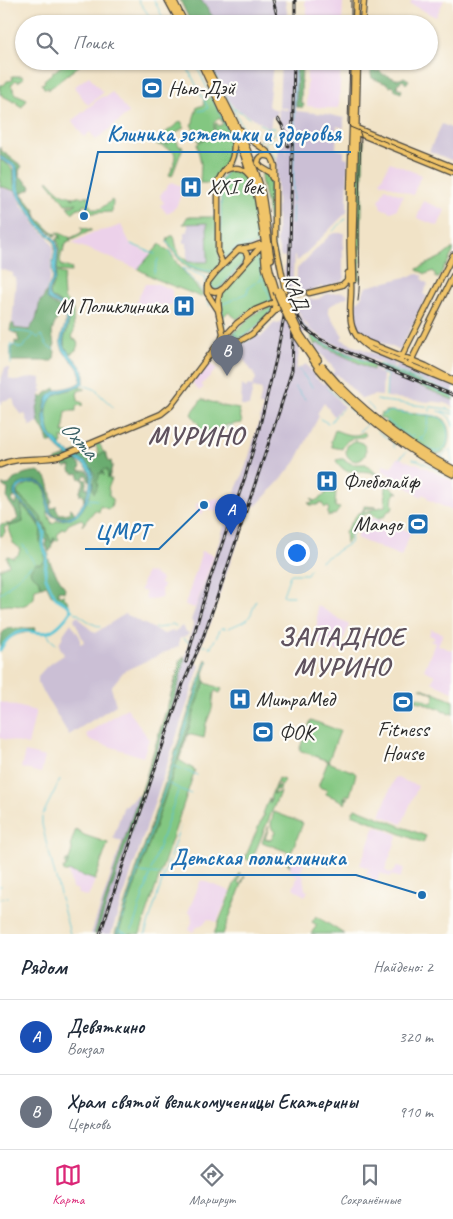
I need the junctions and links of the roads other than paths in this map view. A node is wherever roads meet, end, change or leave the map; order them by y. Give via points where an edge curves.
1 (168, 0) edge
2 (173, 0) edge
3 (356, 0) edge
4 (364, 0) edge
5 (176, 15) edge
6 (180, 15) edge
7 (355, 15) edge
8 (363, 15) edge
9 (204, 70) edge
10 (208, 70) edge
11 (354, 70) edge
12 (358, 70) edge
13 (223, 109) junction
14 (233, 120) junction
15 (355, 130) junction
16 (273, 160) junction
17 (453, 167) edge
18 (268, 171) junction
19 (453, 172) edge
20 (254, 183) junction
21 (260, 190) junction
22 (352, 214) junction
23 (275, 227) junction
24 (263, 234) junction
25 (237, 250) junction
26 (453, 255) edge
27 (230, 257) junction
28 (349, 260) junction
29 (244, 264) junction
30 (353, 266) junction
31 (220, 267) junction
32 (453, 276) edge
33 (351, 280) junction
34 (208, 282) junction
35 (224, 287) junction
36 (342, 288) junction
37 (278, 291) junction
38 (435, 291) junction
39 (351, 294) junction
40 (443, 295) junction
41 (273, 304) dead end
42 (232, 330) junction
43 (408, 345) junction
44 (218, 346) junction
45 (416, 350) junction
46 (411, 360) junction
47 (403, 361) junction
48 (453, 380) edge
49 (453, 384) edge
50 (383, 427) junction
51 (0, 464) edge
52 (453, 469) edge
53 (453, 474) edge

1 - 5 highway
2 - 6 highway
3 - 7 main road
4 - 8 main road
9 - 13 highway, КАД
10 - 14 highway, КАД
11 - 15 main road
12 - 15 main road
13 - 20 highway, КАД
13 - 31 main road via 234,146 233,157 218,182
14 - 16 main road
14 - 21 highway, КАД
15 - 17 main road
15 - 19 main road
15 - 22 main road
16 - 18 main road via 267,156 258,161 259,166
16 - 23 main road
18 - 21 main road via 260,174
18 - 23 main road via 272,173 273,180 270,234
20 - 24 highway, КАД
20 - 27 main road via 247,172 238,168 227,170 220,179 219,252 224,259
21 - 37 highway, КАД
22 - 28 main road
22 - 30 main road
23 - 44 main road via 286,297 252,334 240,341 227,340
24 - 37 highway, КАД via 270,271
24 - 42 main road via 264,259 274,309 241,340 235,340
25 - 27 main road
25 - 29 main road via 246,252 248,258
25 - 29 main road via 260,246
26 - 38 main road
27 - 31 main road
28 - 33 main road
28 - 36 main road via 348,278 344,284 310,294
29 - 35 main road
30 - 33 main road
30 - 47 main road via 353,318 357,333 363,340
31 - 34 main road
32 - 40 main road
33 - 36 main road
33 - 39 main road
34 - 35 main road via 209,289 214,292
34 - 44 main road via 207,293 218,310 223,333
35 - 42 main road via 218,297 219,308 223,326
36 - 39 main road
37 - 50 highway, КАД, bridge via 299,335 321,367
38 - 40 main road
38 - 43 main road
39 - 47 main road via 351,322 357,337 371,349
40 - 45 main road
41 - 42 main road via 249,313
42 - 44 main road
43 - 45 main road via 411,350
43 - 47 main road
44 - 51 main road via 161,414 62,456 26,458
45 - 46 main road
46 - 47 main road
46 - 47 main road via 409,364
46 - 48 main road
47 - 49 main road
50 - 52 highway, КАД
50 - 53 highway, КАД via 412,451

